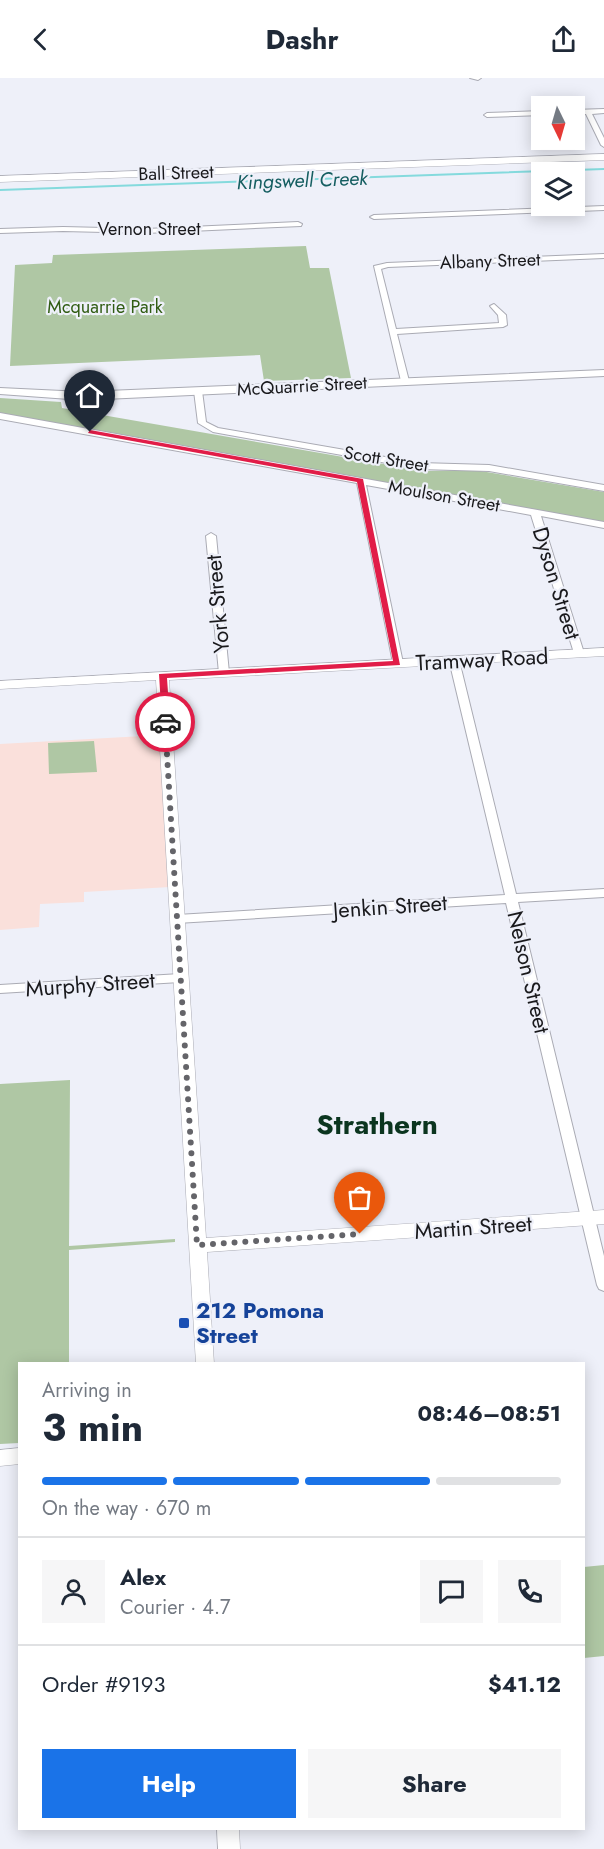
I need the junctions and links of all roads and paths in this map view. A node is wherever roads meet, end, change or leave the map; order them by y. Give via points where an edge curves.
1 (473, 78) edge
2 (478, 78) edge
3 (604, 111) edge
4 (588, 112) joint
5 (531, 113) edge
6 (487, 115) dead end
7 (604, 145) edge
8 (604, 157) edge
9 (0, 179) edge
10 (604, 208) edge
11 (374, 216) dead end
12 (298, 224) dead end
13 (0, 231) edge
14 (604, 256) edge
15 (494, 306) dead end
16 (393, 332) junction
17 (604, 373) edge
18 (405, 381) junction
19 (198, 390) junction
20 (0, 392) edge
21 (0, 416) edge
22 (361, 481) junction
23 (604, 488) edge
24 (535, 512) junction
25 (604, 525) edge
26 (211, 536) dead end
27 (604, 652) edge
28 (579, 653) junction
29 (454, 660) junction
30 (398, 663) junction
31 (224, 673) junction
32 (162, 676) junction
33 (0, 685) edge
34 (604, 893) edge
35 (512, 898) junction
36 (177, 919) junction
37 (180, 978) junction
38 (0, 989) edge
39 (596, 1218) edge
40 (197, 1245) junction
41 (604, 1285) edge
42 (205, 1362) edge
43 (18, 1456) edge
44 (0, 1458) edge
45 (228, 1830) edge
46 (229, 1849) edge

1 - 2 street
3 - 4 street
4 - 7 street
5 - 6 street
8 - 9 street, Ball Street
10 - 11 street
12 - 13 street, Vernon Street via 146,231
14 - 16 street, Albany Street via 377,268
15 - 16 street via 502,315 503,325
16 - 18 street
17 - 18 main road, McQuarrie Street
18 - 19 main road, McQuarrie Street
19 - 20 main road, McQuarrie Street via 71,396
19 - 23 street, Scott Street via 202,423 216,430 420,466 489,468
21 - 22 street, Moulson Street
22 - 24 street, Moulson Street
22 - 30 street
24 - 25 street, Moulson Street
24 - 28 street, Dyson Street
26 - 31 street, York Street
27 - 28 street, Tramway Road
28 - 29 street, Tramway Road
29 - 30 street, Tramway Road
29 - 35 street, Nelson Street
30 - 31 street, Tramway Road
31 - 32 street, Tramway Road
32 - 33 street, Tramway Road
32 - 36 street
34 - 35 street, Jenkin Street
35 - 36 street, Jenkin Street
35 - 39 street, Nelson Street
36 - 37 street
37 - 38 street, Murphy Street
37 - 40 street
39 - 40 street, Martin Street
39 - 41 street, Nelson Street
40 - 42 street
43 - 44 street
45 - 46 street

